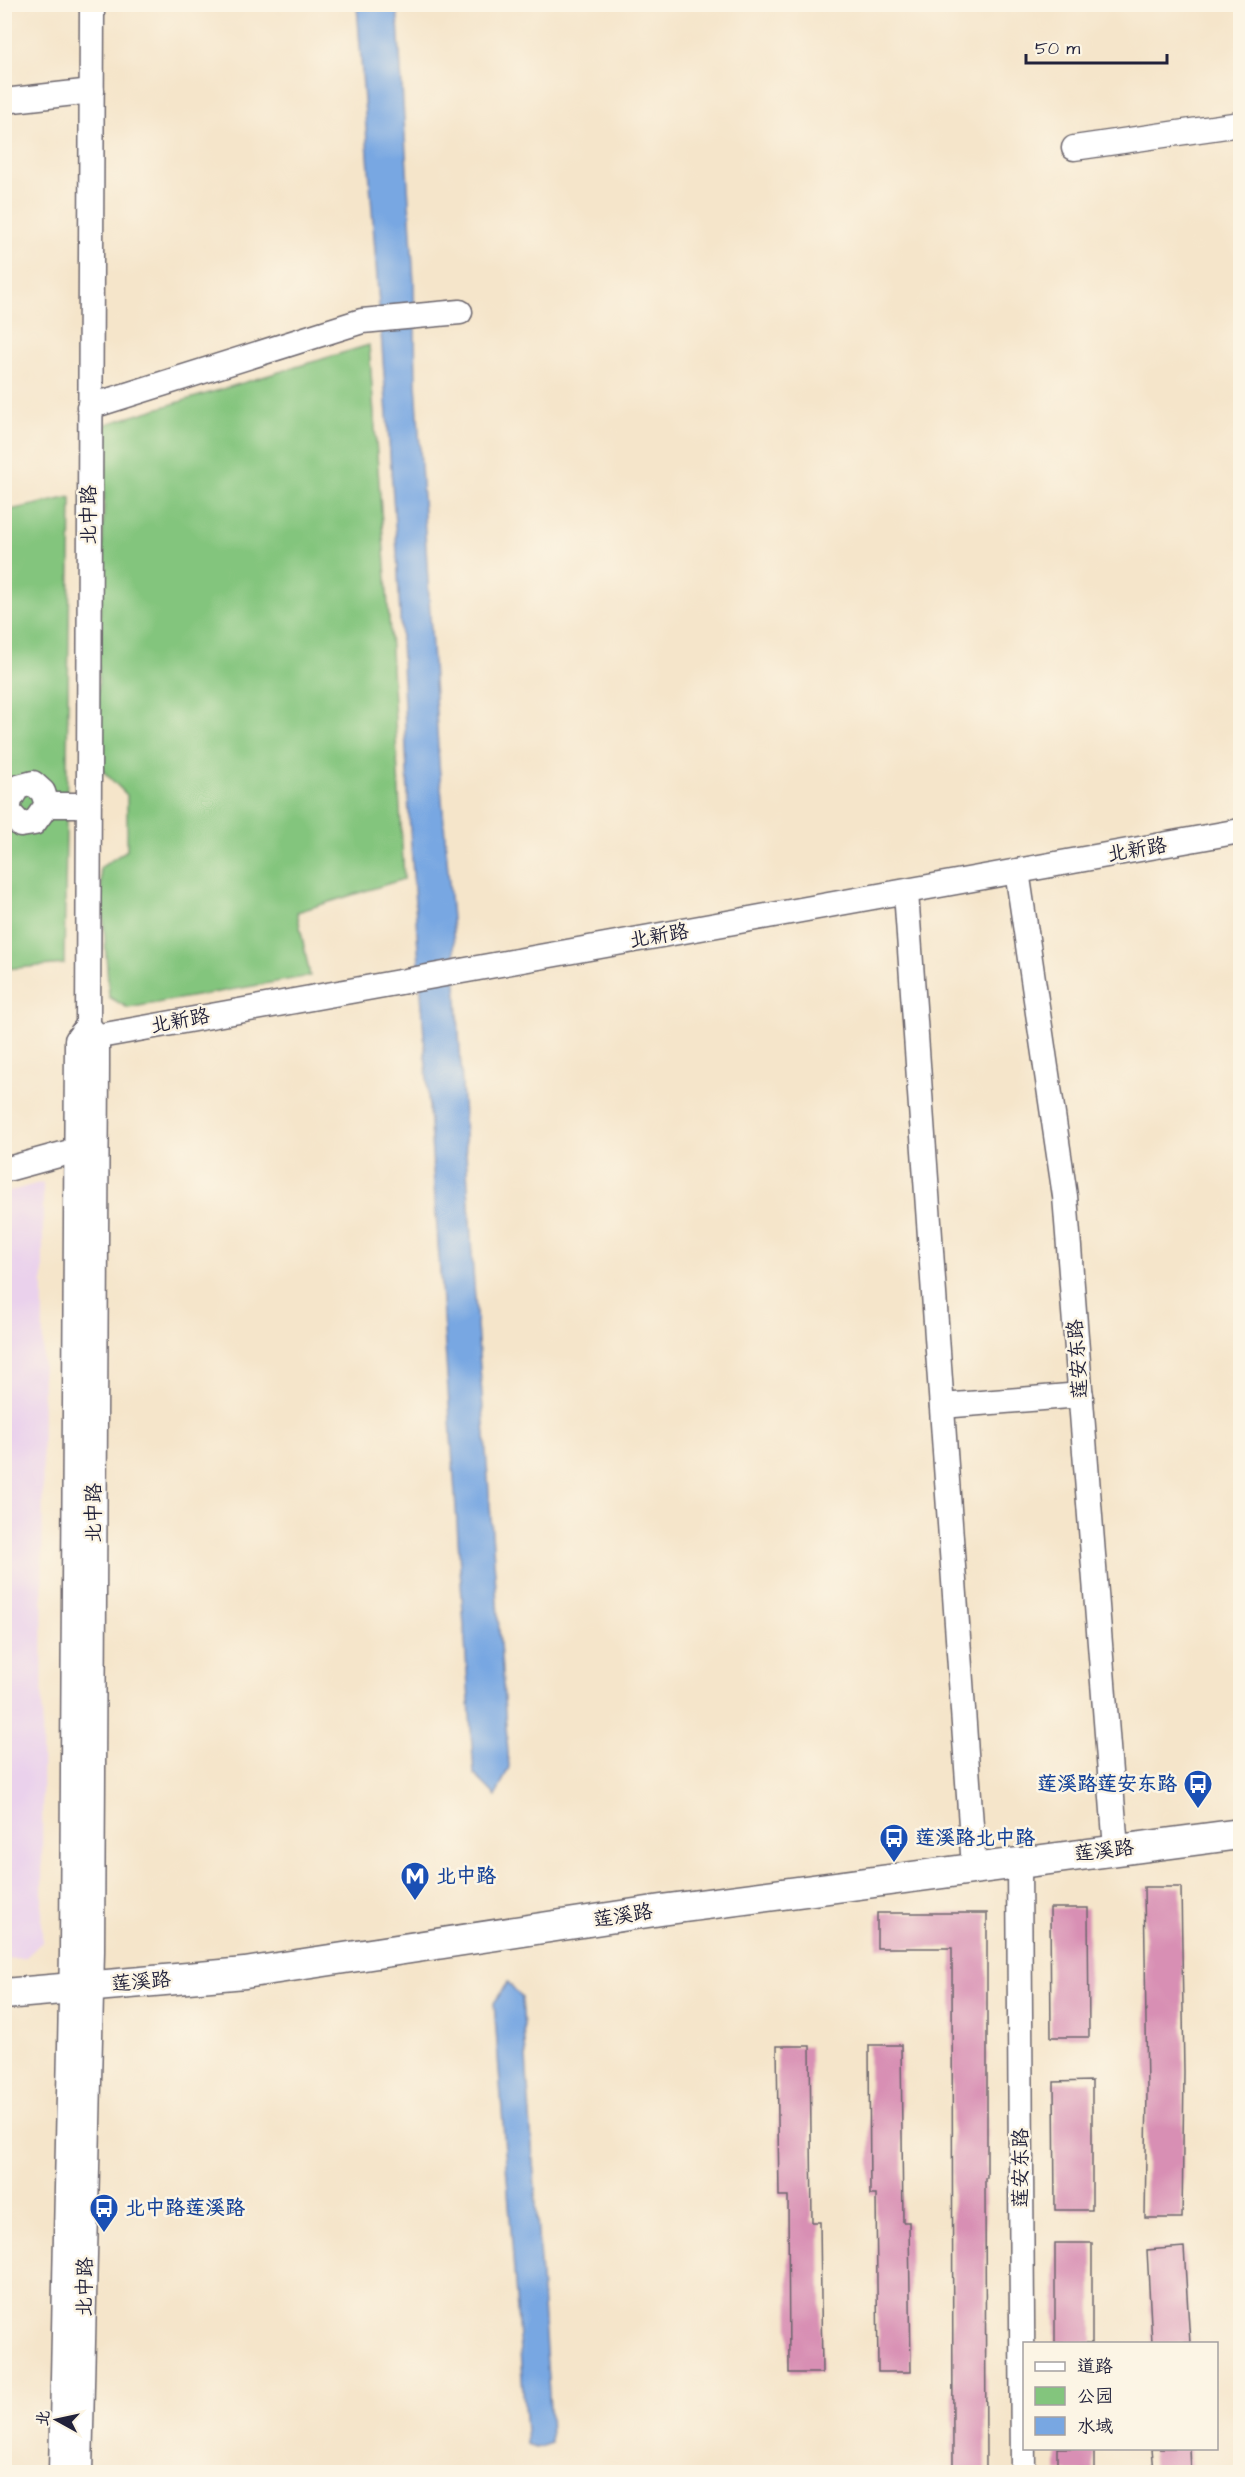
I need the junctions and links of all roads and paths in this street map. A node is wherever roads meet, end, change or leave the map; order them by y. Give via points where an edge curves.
1 (92, 4) edge
2 (92, 91) junction
3 (4, 101) edge
4 (1240, 124) edge
5 (1074, 148) dead end
6 (460, 312) dead end
7 (89, 407) junction
8 (88, 806) junction
9 (6, 811) edge
10 (1240, 831) edge
11 (1017, 872) junction
12 (906, 892) junction
13 (87, 1034) junction
14 (77, 1150) junction
15 (4, 1170) edge
16 (1080, 1395) junction
17 (942, 1406) junction
18 (1240, 1834) edge
19 (1116, 1849) junction
20 (1018, 1863) junction
21 (974, 1868) junction
22 (81, 1988) junction
23 (4, 1994) edge
24 (61, 2472) edge
25 (81, 2472) edge
26 (1023, 2472) edge

1 - 2 street, 北中路
2 - 3 street
2 - 7 street, 北中路
4 - 5 street
6 - 7 street via 377,318
7 - 8 street, 北中路
8 - 9 street via 47,805 43,792 33,783 18,788
8 - 13 street, 北中路
10 - 11 street, 北新路
11 - 12 street, 北新路
11 - 16 street, 莲安东路 via 1060,1150
12 - 13 street, 北新路
12 - 17 street
13 - 14 street, 北中路
13 - 22 street, 北中路
14 - 15 street
14 - 22 street, 北中路
16 - 17 street
16 - 19 street, 莲安东路
17 - 21 street
18 - 19 main road, 莲溪路
19 - 20 main road, 莲溪路
20 - 21 main road, 莲溪路
20 - 26 street, 莲安东路
21 - 22 main road, 莲溪路 via 661,1910 245,1973
22 - 23 main road, 莲溪路
22 - 24 street, 北中路
22 - 25 street, 北中路

